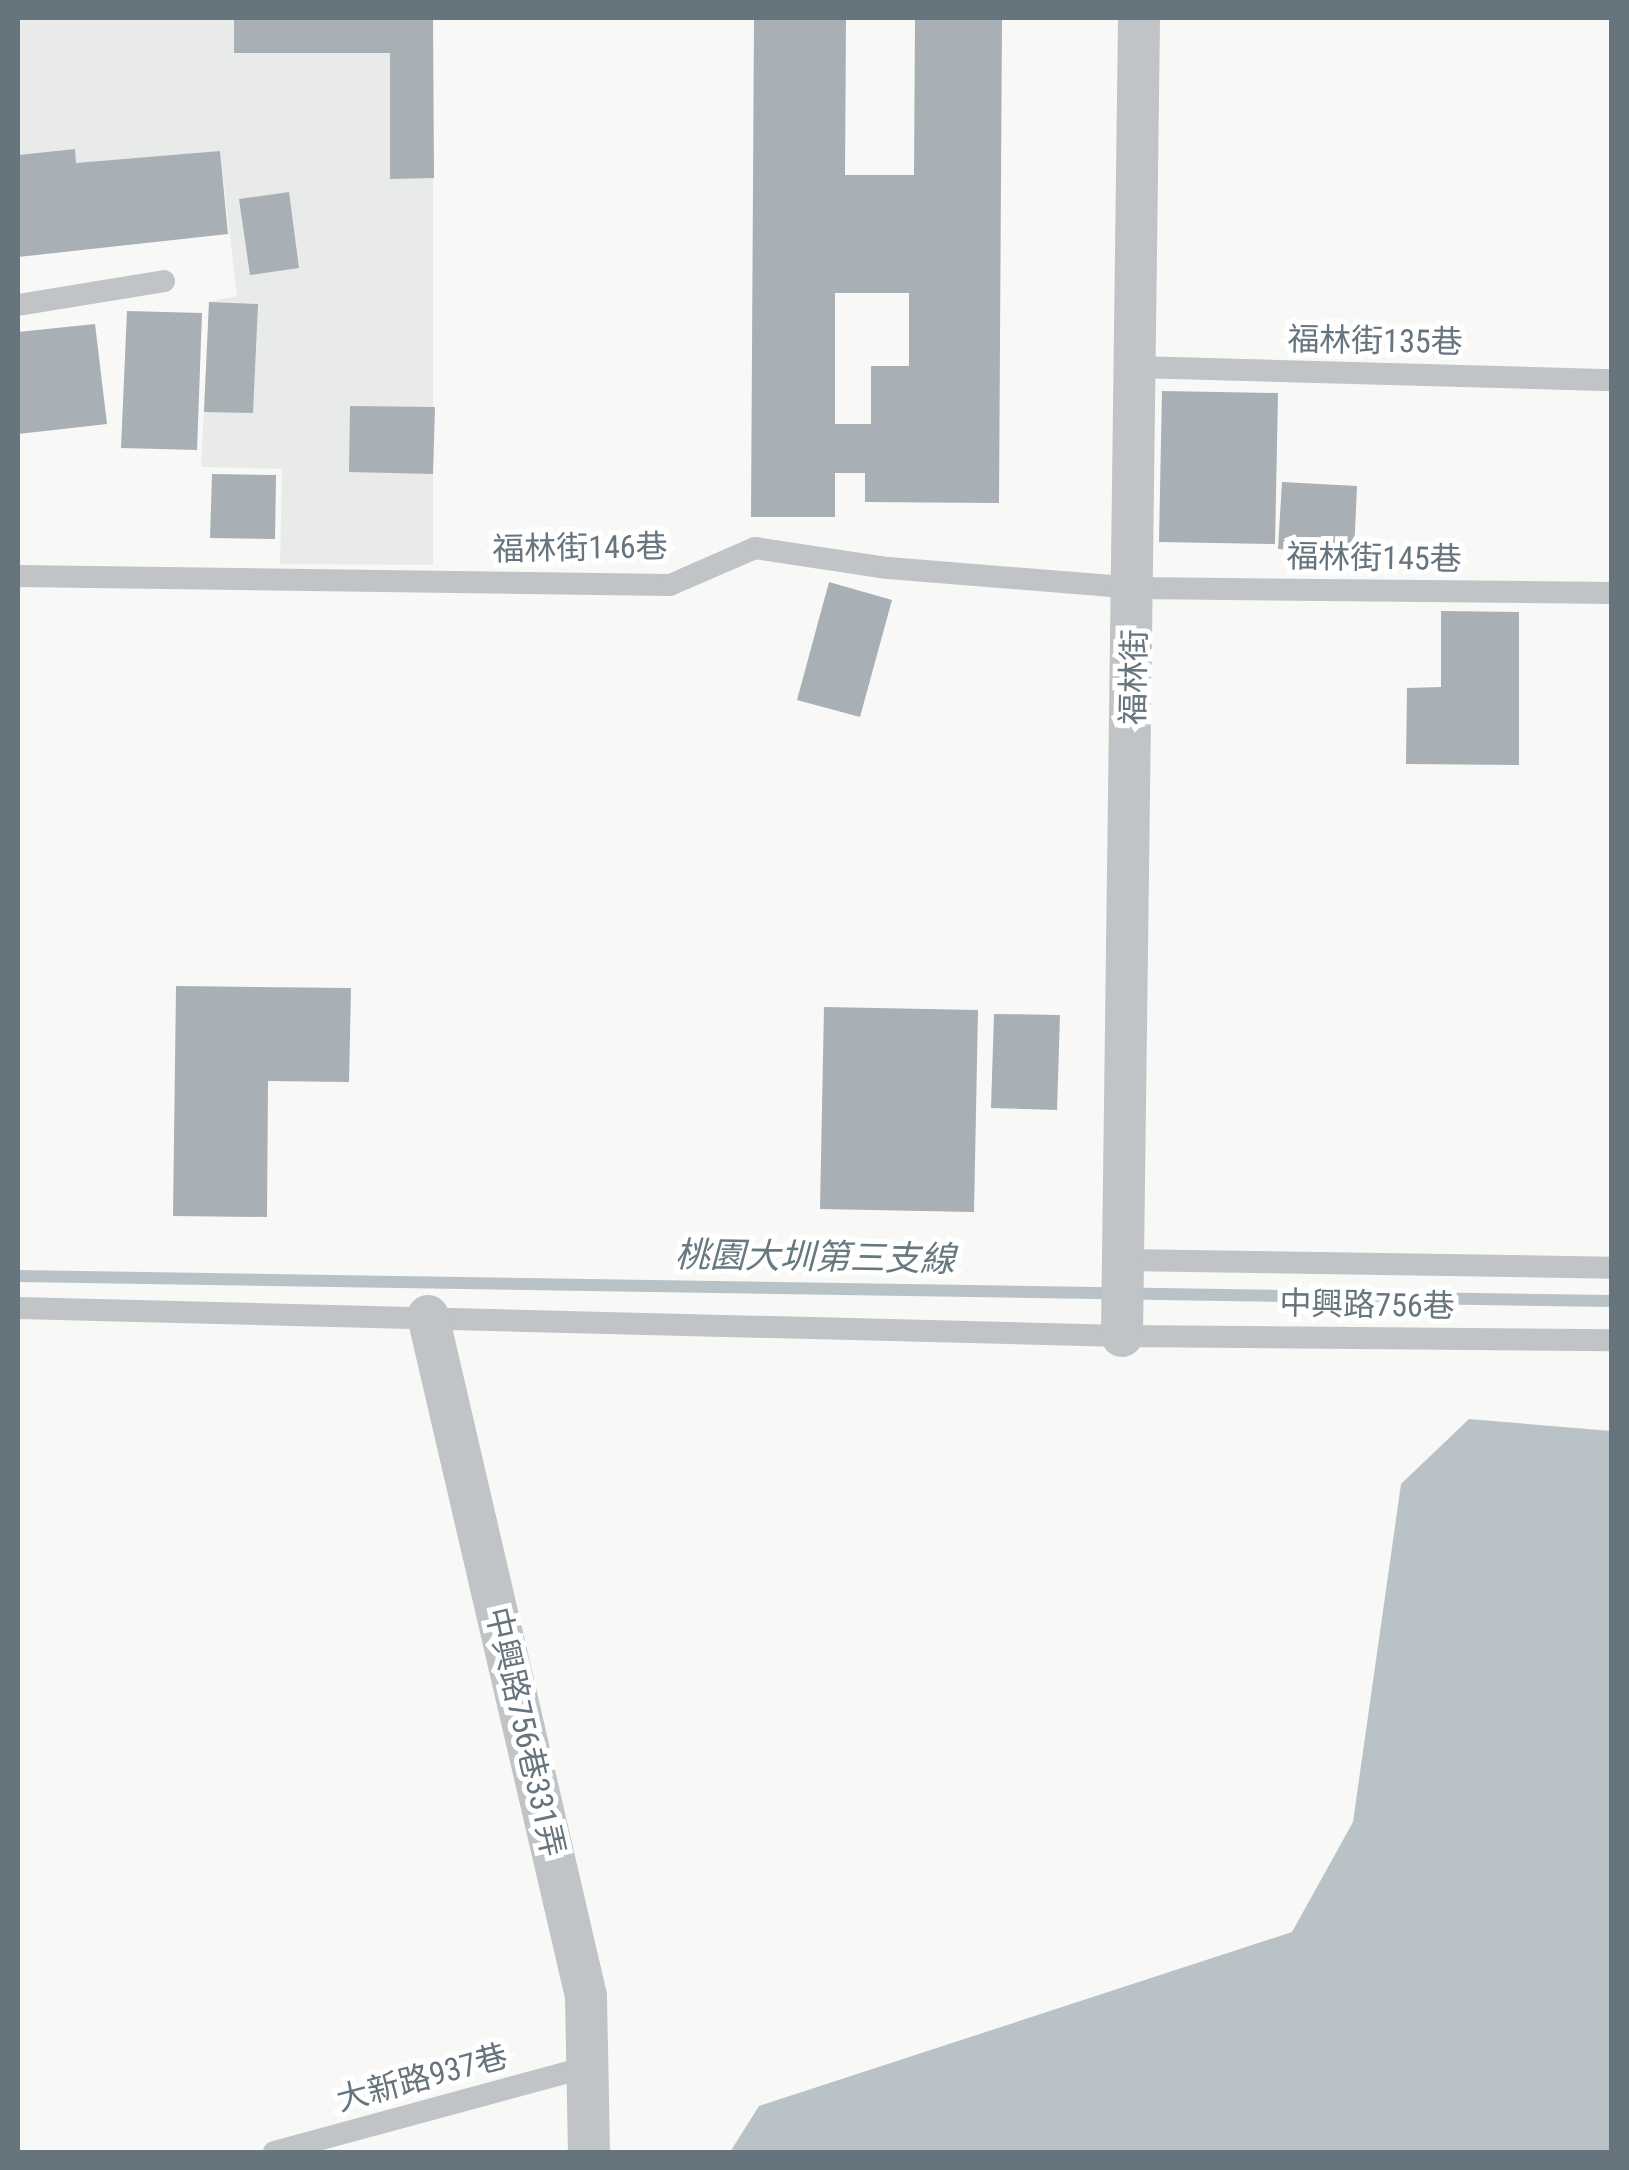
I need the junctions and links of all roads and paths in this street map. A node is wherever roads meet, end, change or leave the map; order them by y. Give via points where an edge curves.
1 (1139, 18) edge
2 (164, 281) dead end
3 (18, 306) edge
4 (1137, 368) junction
5 (1612, 380) edge
6 (18, 576) edge
7 (1136, 588) junction
8 (1612, 593) edge
9 (1124, 1260) junction
10 (1612, 1268) edge
11 (18, 1308) edge
12 (428, 1316) junction
13 (1122, 1336) junction
14 (1612, 1340) edge
15 (587, 2066) junction
16 (274, 2152) edge
17 (589, 2152) edge

1 - 4 street, 福林街
2 - 3 lane
4 - 5 lane, 福林街135巷
4 - 7 street, 福林街
6 - 7 lane, 福林街146巷 via 670,585 755,548 888,568
7 - 8 lane, 福林街145巷
7 - 9 street, 福林街
9 - 10 lane
9 - 13 street, 福林街
11 - 12 lane, 中興路756巷
12 - 13 lane, 中興路756巷
12 - 15 street, 中興路756巷331弄 via 586,1996
13 - 14 lane, 中興路756巷
15 - 16 lane, 大新路937巷
15 - 17 street, 中興路756巷331弄

